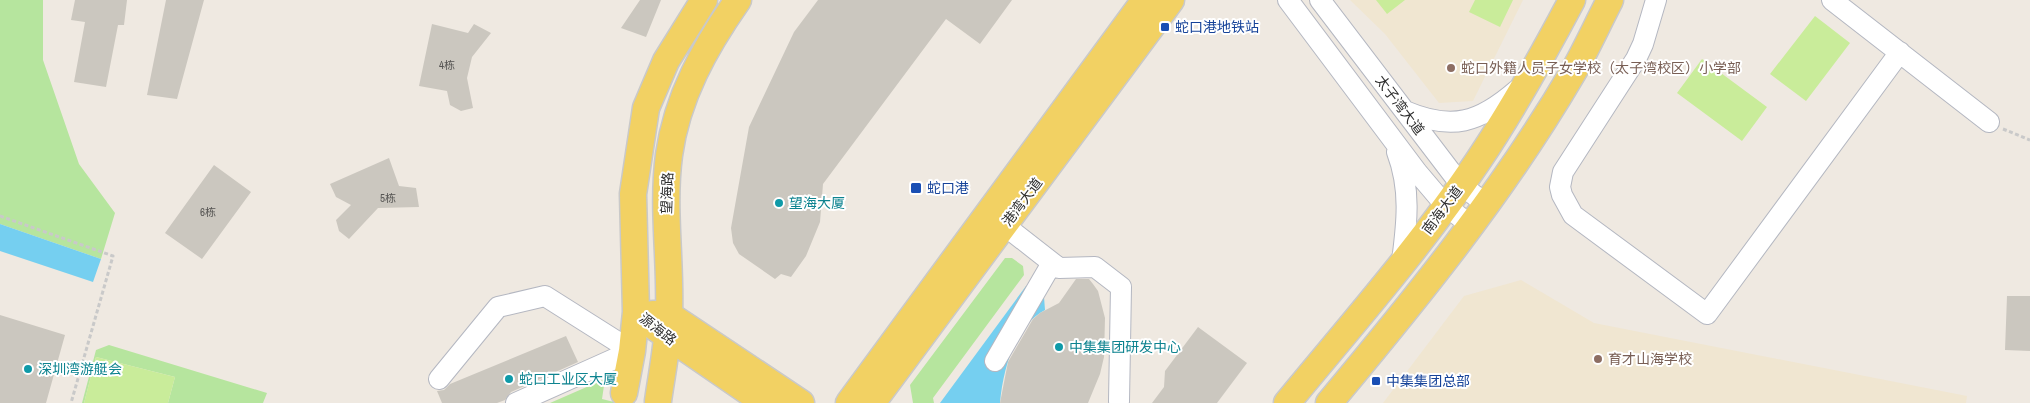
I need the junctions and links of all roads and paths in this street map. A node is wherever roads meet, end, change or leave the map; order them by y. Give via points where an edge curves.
1 (704, 0) edge
2 (738, 0) edge
3 (1145, 0) edge
4 (1171, 0) edge
5 (1288, 0) edge
6 (1320, 0) edge
7 (1572, 0) edge
8 (1610, 0) edge
9 (1656, 0) edge
10 (1832, 0) edge
11 (1900, 52) junction
12 (1528, 81) junction
13 (1405, 111) junction
14 (1989, 122) joint
15 (1391, 136) junction
16 (2030, 140) edge
17 (1461, 185) junction
18 (1486, 204) junction
19 (1445, 206) junction
20 (0, 216) edge
21 (1470, 225) junction
22 (1004, 226) junction
23 (1402, 261) junction
24 (1052, 263) junction
25 (636, 312) junction
26 (668, 327) junction
27 (632, 351) junction
28 (995, 361) dead end
29 (895, 372) junction
30 (439, 379) dead end
31 (624, 393) dead end
32 (658, 401) dead end
33 (1119, 401) dead end
34 (71, 403) edge
35 (516, 403) edge
36 (765, 403) edge
37 (801, 403) edge
38 (849, 403) edge
39 (872, 403) edge
40 (888, 403) edge
41 (1287, 403) edge
42 (1329, 403) edge

1 - 25 main road via 666,61 646,108 634,194
2 - 26 main road, 望海路 via 692,75 677,116 665,198
3 - 38 main road, 港湾大道
4 - 22 main road, 港湾大道
5 - 15 street, 太子湾大道
6 - 13 street, 太子湾大道
7 - 12 main road, 南海大道
8 - 18 main road via 1572,73
9 - 11 street via 1636,60 1568,164 1560,187 1573,215 1707,314
10 - 11 street
11 - 14 street
12 - 13 street via 1500,105 1453,124 1436,122
12 - 17 main road, 南海大道
13 - 17 street, 太子湾大道
14 - 16 path
15 - 19 street, 太子湾大道
15 - 23 street via 1403,168 1407,194 1408,215
17 - 18 street, 太子湾大道
17 - 19 main road, 南海大道
18 - 21 main road
19 - 21 street, 太子湾大道
19 - 23 main road, 南海大道
20 - 34 path via 113,256
21 - 42 main road
22 - 24 street
22 - 29 main road, 港湾大道
23 - 41 main road, 南海大道
24 - 28 street
24 - 33 street via 1059,268 1095,267 1121,287
25 - 26 main road, 源海路
25 - 27 main road
26 - 32 main road, 望海路
26 - 36 main road, 源海路
26 - 37 main road, 源海路
27 - 30 street via 545,296 498,307
27 - 31 main road
27 - 35 street
29 - 39 main road, 港湾大道
29 - 40 main road

